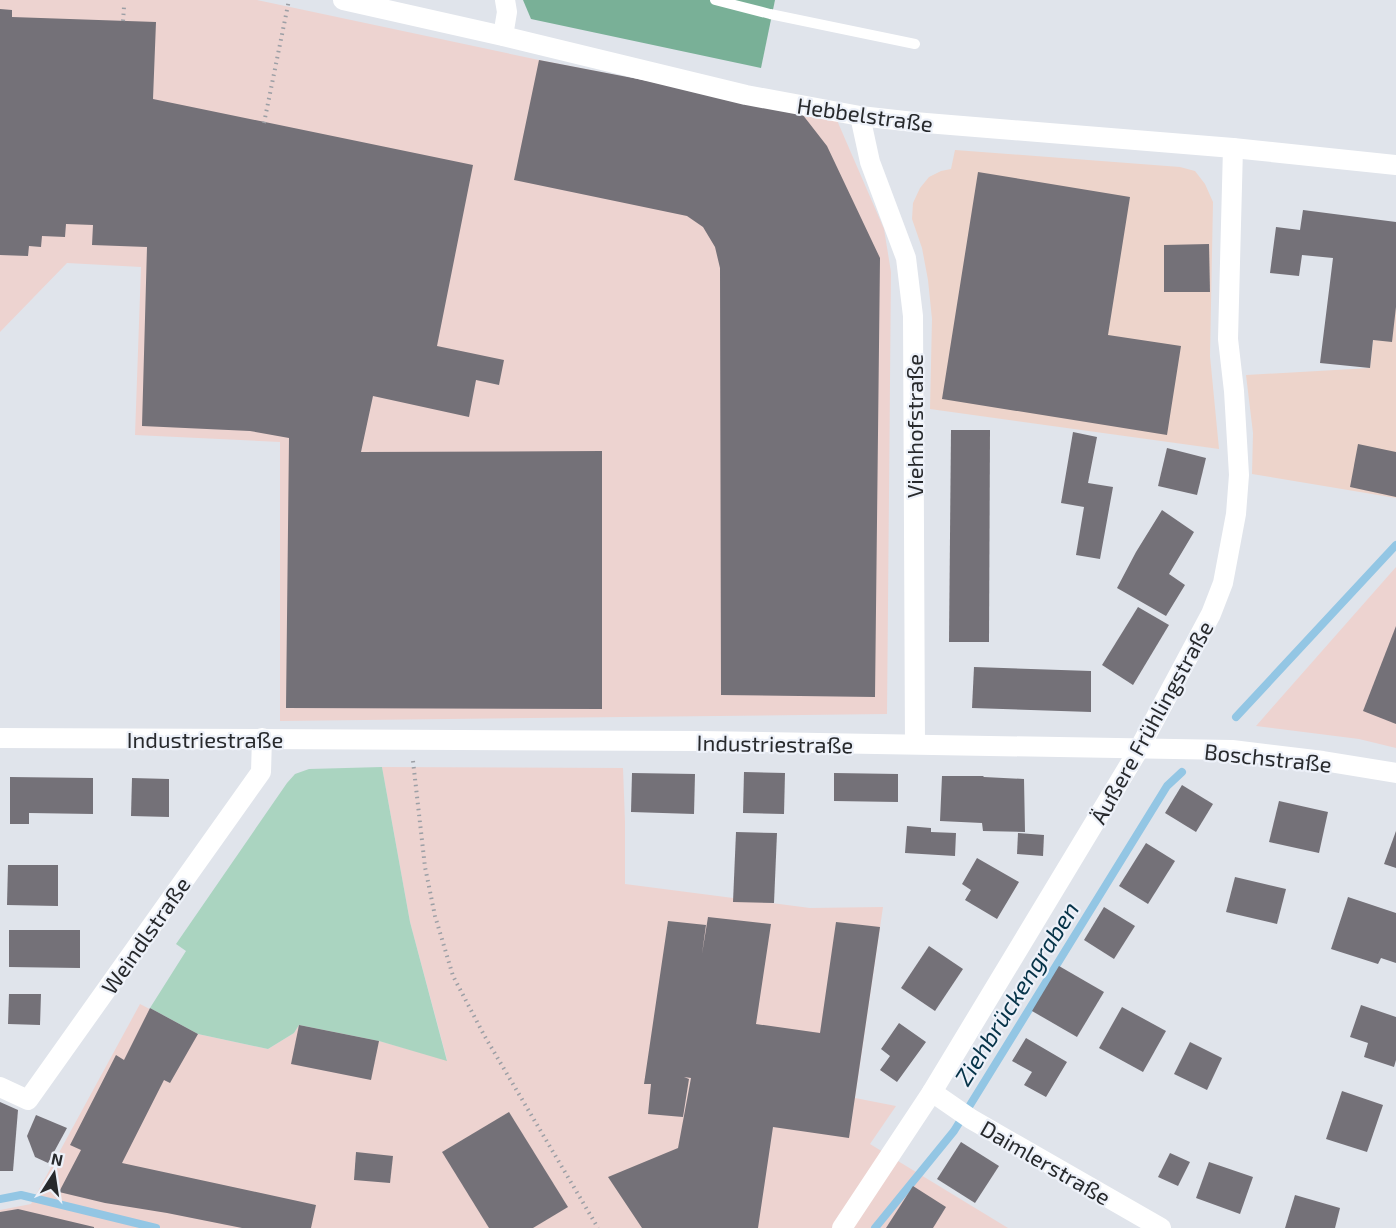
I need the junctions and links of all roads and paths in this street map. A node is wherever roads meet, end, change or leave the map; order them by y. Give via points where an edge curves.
1 (289, 0) edge
2 (343, 0) edge
3 (505, 0) edge
4 (715, 0) edge
5 (124, 7) dead end
6 (123, 21) dead end
7 (503, 36) junction
8 (915, 44) dead end
9 (860, 116) junction
10 (264, 123) dead end
11 (1233, 148) junction
12 (1396, 165) edge
13 (0, 738) edge
14 (262, 738) junction
15 (410, 740) junction
16 (915, 744) junction
17 (1139, 749) junction
18 (1396, 773) edge
19 (0, 1086) edge
20 (932, 1092) junction
21 (598, 1228) edge
22 (842, 1228) edge
23 (1161, 1228) edge

1 - 10 path
2 - 7 street, Hebbelstraße
3 - 7 street
4 - 8 lane
5 - 6 path
7 - 9 street, Hebbelstraße via 746,95
9 - 11 street, Hebbelstraße
9 - 16 street, Viehhofstraße via 870,162 906,258 913,316
11 - 12 street, Hebbelstraße
11 - 17 street, Äußere Frühlingstraße via 1228,339 1237,429 1236,514 1223,583 1211,614
13 - 14 street, Industriestraße
14 - 15 street, Industriestraße
14 - 19 street, Weindlstraße via 261,772 28,1100
15 - 16 street, Industriestraße
15 - 21 path via 425,867 453,976
16 - 17 street, Industriestraße
17 - 18 street, Boschstraße via 1232,750
17 - 20 street, Äußere Frühlingstraße
20 - 22 street, Äußere Frühlingstraße
20 - 23 street, Daimlerstraße

